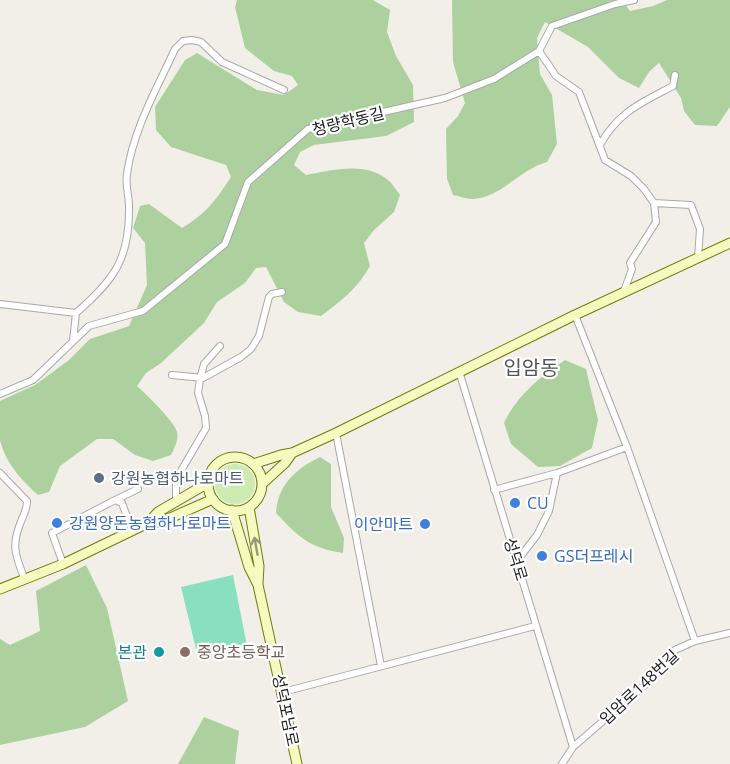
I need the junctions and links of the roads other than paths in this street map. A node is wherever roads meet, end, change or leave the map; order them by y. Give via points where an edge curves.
1 (633, 0) edge
2 (539, 51) junction
3 (675, 75) dead end
4 (284, 90) dead end
5 (600, 146) junction
6 (654, 203) junction
7 (730, 243) edge
8 (698, 258) junction
9 (624, 291) junction
10 (282, 292) dead end
11 (0, 304) edge
12 (76, 312) junction
13 (576, 315) junction
14 (73, 342) junction
15 (220, 346) dead end
16 (459, 371) junction
17 (172, 375) dead end
18 (200, 379) junction
19 (0, 394) edge
20 (336, 434) junction
21 (627, 447) junction
22 (292, 453) junction
23 (253, 464) junction
24 (0, 473) edge
25 (557, 473) junction
26 (208, 483) junction
27 (262, 484) junction
28 (138, 489) dead end
29 (494, 490) junction
30 (213, 499) junction
31 (116, 500) junction
32 (176, 502) junction
33 (249, 507) junction
34 (232, 510) junction
35 (148, 523) junction
36 (132, 530) junction
37 (517, 561) junction
38 (63, 564) junction
39 (25, 580) junction
40 (258, 585) junction
41 (0, 589) edge
42 (535, 626) junction
43 (730, 633) edge
44 (694, 641) junction
45 (381, 666) junction
46 (283, 692) junction
47 (573, 747) junction
48 (297, 764) edge
49 (562, 764) edge

1 - 2 street, 청량학동길 via 552,26
2 - 5 street via 556,76 579,92
2 - 14 street, 청량학동길 via 494,79 445,98 308,129 248,182 225,244 142,311 89,326
3 - 5 street via 673,86 622,115
4 - 12 street via 222,62 201,42 183,41 175,49 143,118 130,159 126,176 126,247 102,291
5 - 6 street via 605,160 630,176
6 - 8 street via 691,205 700,229
6 - 9 street via 656,222 630,263 632,268
7 - 8 street
8 - 9 street
9 - 13 street
10 - 18 street via 269,297 260,336 251,350
11 - 12 street
12 - 14 street
13 - 16 street
13 - 21 street
14 - 19 street, 청량학동길 via 33,380
15 - 18 street via 204,364
16 - 20 street
16 - 29 street, 성덕로
17 - 18 street
18 - 32 street via 198,393 206,428 178,476
20 - 22 street
20 - 45 street
21 - 25 street
21 - 44 street
22 - 23 street
22 - 27 street
23 - 26 street via 234,457 224,459 210,473
23 - 27 street
24 - 39 street via 27,501 14,540 15,555
25 - 29 street
25 - 37 street via 549,511
26 - 30 street
26 - 32 street
27 - 33 street via 261,493
28 - 31 street
29 - 37 street, 성덕로
30 - 34 street
30 - 35 street via 161,522
31 - 36 street via 122,502
31 - 38 street via 52,533
32 - 35 street
33 - 34 street
40 -> 33 street via 259,566
34 - 40 street
35 - 36 street
36 - 38 street
37 - 42 street, 성덕로
38 - 39 street
39 - 41 street
40 - 46 street, 성덕포남로
42 - 45 street
42 - 47 street, 성덕로
43 - 44 street, 입암로148번길
44 - 47 street, 입암로148번길 via 659,664 646,684
45 - 46 street
46 - 48 street, 성덕포남로
47 - 49 street, 입암로148번길

